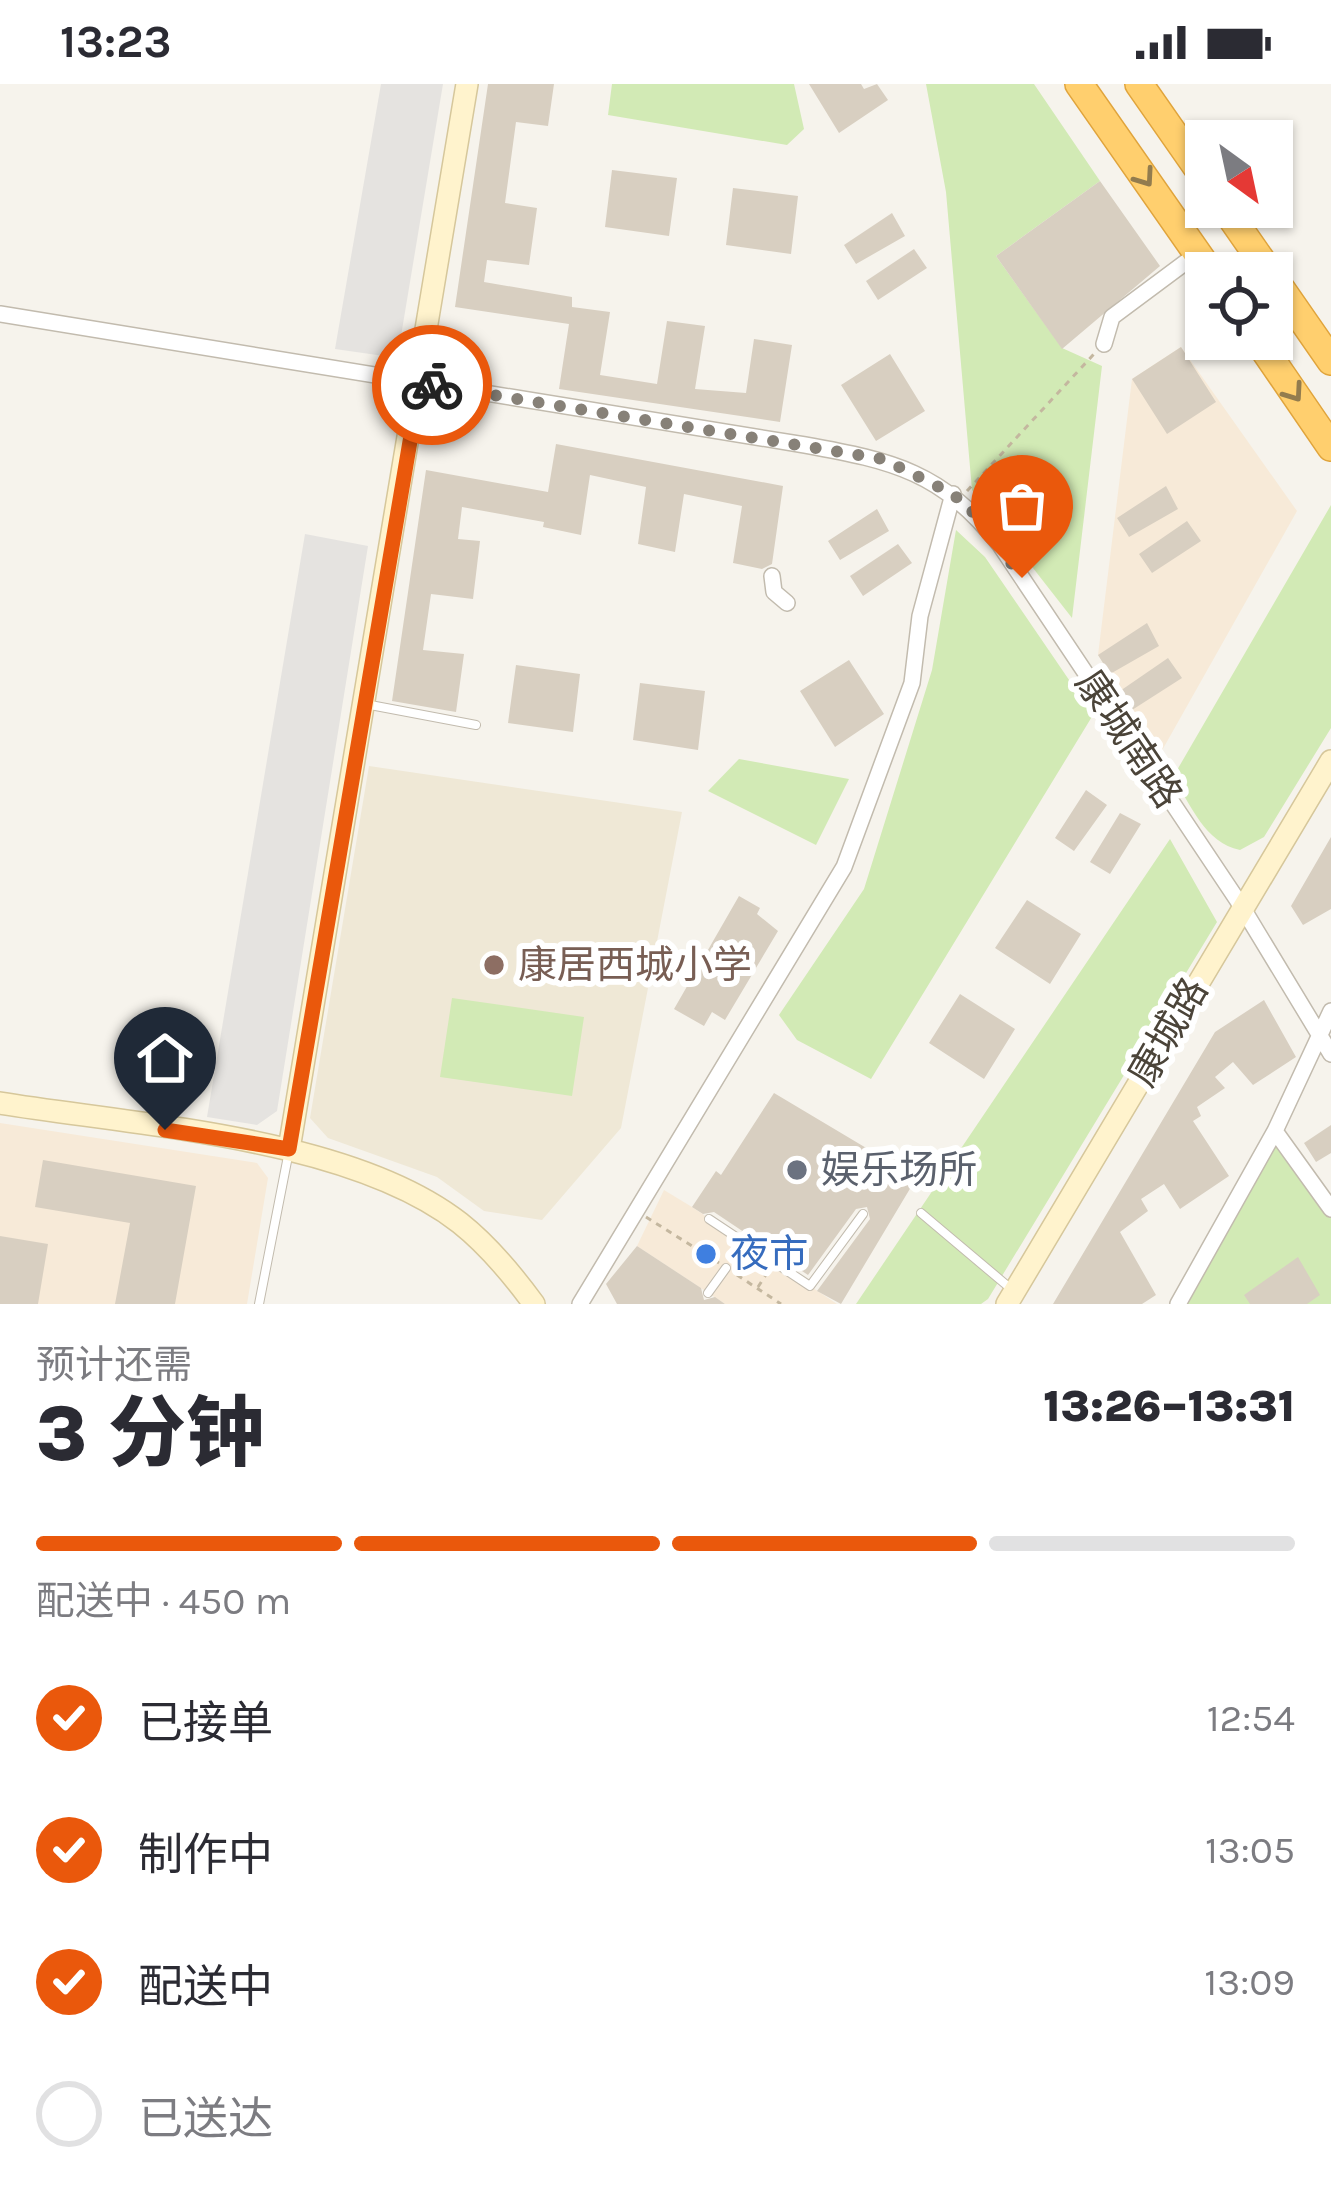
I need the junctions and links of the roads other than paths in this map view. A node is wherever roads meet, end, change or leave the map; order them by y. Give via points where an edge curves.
1 (467, 84) edge
2 (1079, 84) edge
3 (1139, 84) edge
4 (1185, 150) edge
5 (1196, 252) edge
6 (1185, 274) edge
7 (1293, 306) edge
8 (0, 314) edge
9 (1104, 344) road end
10 (1271, 360) edge
11 (1331, 361) edge
12 (420, 383) junction
13 (1331, 447) edge
14 (953, 494) junction
15 (772, 577) dead end
16 (787, 603) dead end
17 (364, 704) junction
18 (476, 725) dead end
19 (1331, 761) edge
20 (1242, 907) junction
21 (1331, 1012) edge
22 (1317, 1033) junction
23 (1331, 1054) edge
24 (0, 1103) edge
25 (1275, 1131) junction
26 (289, 1149) junction
27 (1331, 1209) edge
28 (921, 1213) dead end
29 (863, 1214) dead end
30 (714, 1222) road end
31 (726, 1268) road end
32 (708, 1293) dead end
33 (1012, 1298) edge
34 (259, 1304) edge
35 (534, 1304) edge
36 (580, 1304) edge
37 (1178, 1304) edge

1 - 12 street
2 -> 5 highway
3 - 4 highway
6 - 9 street via 1112,317
7 - 11 highway
8 - 12 street, 康城南路
10 -> 13 highway
12 - 14 street, 康城南路 via 883,459
12 - 17 street
14 - 20 street, 康城南路 via 1000,545
14 - 36 street via 920,616 912,682 844,867
15 - 16 street
17 - 18 lane
17 - 26 street
19 - 20 street, 康城路
20 - 22 street, 康城南路
20 - 33 street, 康城路
21 - 22 street
22 - 23 street, 康城南路
22 - 25 street
24 - 26 street
25 - 27 street
25 - 37 street
26 - 34 lane
26 - 35 street via 429,1202 484,1244
28 - 33 lane
29 - 30 lane via 811,1286
31 - 32 lane

